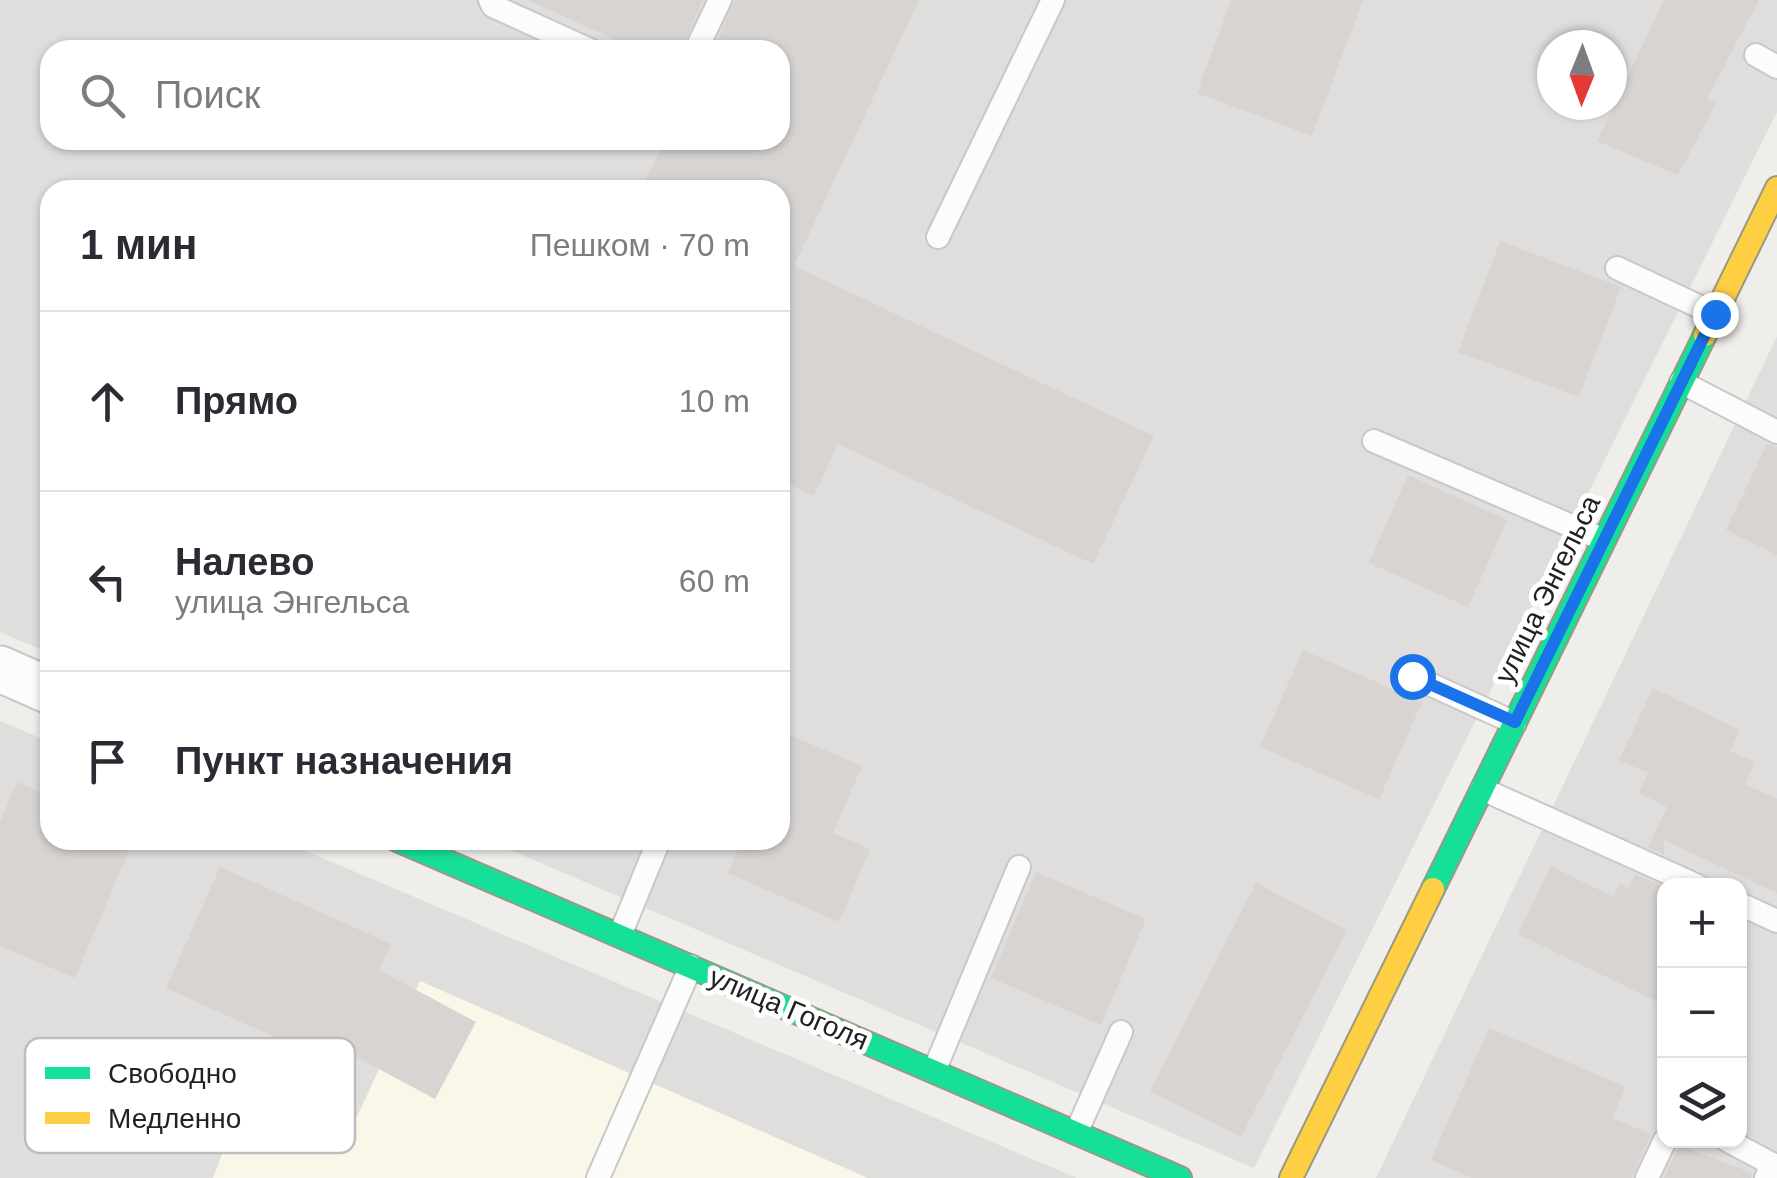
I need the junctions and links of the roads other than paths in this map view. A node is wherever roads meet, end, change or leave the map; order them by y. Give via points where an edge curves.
1 (490, 0) edge
2 (720, 0) edge
3 (1052, 0) edge
4 (568, 40) edge
5 (701, 40) edge
6 (1777, 188) edge
7 (938, 237) dead end
8 (1618, 268) dead end
9 (1715, 314) junction
10 (1682, 382) junction
11 (1777, 432) edge
12 (1374, 441) dead end
13 (1604, 540) junction
14 (0, 669) edge
15 (1412, 676) dead end
16 (40, 687) edge
17 (1515, 722) junction
18 (1482, 789) junction
19 (421, 850) edge
20 (654, 850) edge
21 (1019, 867) dead end
22 (1680, 878) edge
23 (1747, 907) edge
24 (1777, 921) edge
25 (620, 935) junction
26 (691, 966) junction
27 (1121, 1032) dead end
28 (934, 1071) junction
29 (1076, 1133) junction
30 (1661, 1148) edge
31 (1742, 1148) edge
32 (598, 1178) edge
33 (1180, 1178) edge
34 (1291, 1178) edge
35 (1647, 1178) edge
36 (1766, 1178) edge

1 - 4 lane
2 - 5 lane
3 - 7 lane
6 - 9 street, улица Энгельса
8 - 9 lane
9 - 10 street, улица Энгельса
10 - 11 lane
10 - 13 street, улица Энгельса
12 - 13 lane
13 - 17 street, улица Энгельса
14 - 16 street
15 - 17 lane
17 - 18 street, улица Энгельса
18 - 22 lane
18 - 34 street, улица Энгельса
19 - 25 street, улица Гоголя
20 - 25 lane
21 - 28 lane
23 - 24 lane
25 - 26 street, улица Гоголя
26 - 28 street, улица Гоголя
26 - 32 lane
27 - 29 lane
28 - 29 street, улица Гоголя
29 - 33 street, улица Гоголя
30 - 35 lane
31 - 36 lane via 1772,1164

